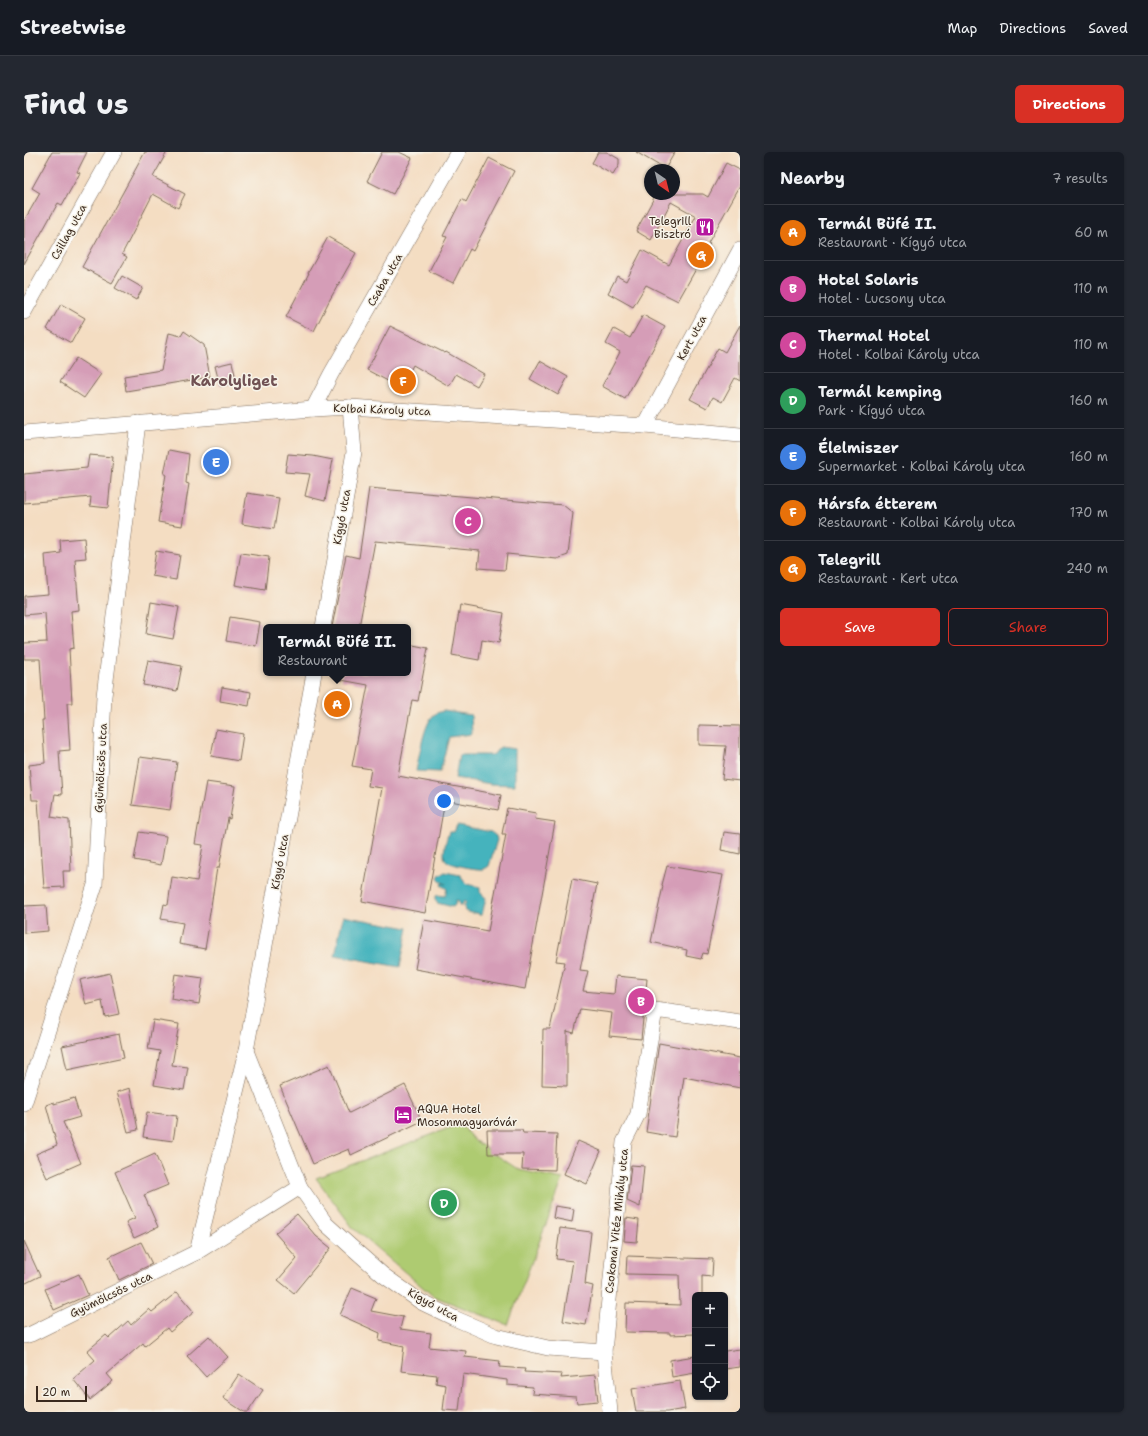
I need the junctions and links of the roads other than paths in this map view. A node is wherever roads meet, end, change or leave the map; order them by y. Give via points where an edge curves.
1 (114, 152) edge
2 (458, 152) edge
3 (740, 250) edge
4 (24, 312) edge
5 (350, 407) junction
6 (313, 409) junction
7 (138, 423) junction
8 (645, 426) junction
9 (24, 433) edge
10 (740, 435) edge
11 (324, 624) edge
12 (313, 676) edge
13 (740, 1022) edge
14 (246, 1051) junction
15 (24, 1104) edge
16 (300, 1187) junction
17 (197, 1252) junction
18 (24, 1336) edge
19 (604, 1352) junction
20 (610, 1412) edge

1 - 4 street, Csillag utca
2 - 6 street, Csaba utca
3 - 8 street, Kert utca
5 - 6 street, Kolbai Károly utca
5 - 8 street, Kolbai Károly utca
5 - 11 street, Kígyó utca via 354,452
6 - 7 street, Kolbai Károly utca
7 - 9 street, Kolbai Károly utca
7 - 15 street, Gyümölcsös utca via 104,696 95,885
8 - 10 street, Kolbai Károly utca
12 - 14 street, Kígyó utca
13 - 19 street, Csokonai Vitéz Mihály utca via 655,1010 638,1114 624,1142
14 - 16 street, Kígyó utca
14 - 17 street, Kígyó utca
16 - 17 street
16 - 19 street, Kígyó utca via 326,1224 383,1275 421,1302 496,1336 548,1348
17 - 18 street, Gyümölcsös utca
19 - 20 street, Csokonai Vitéz Mihály utca

